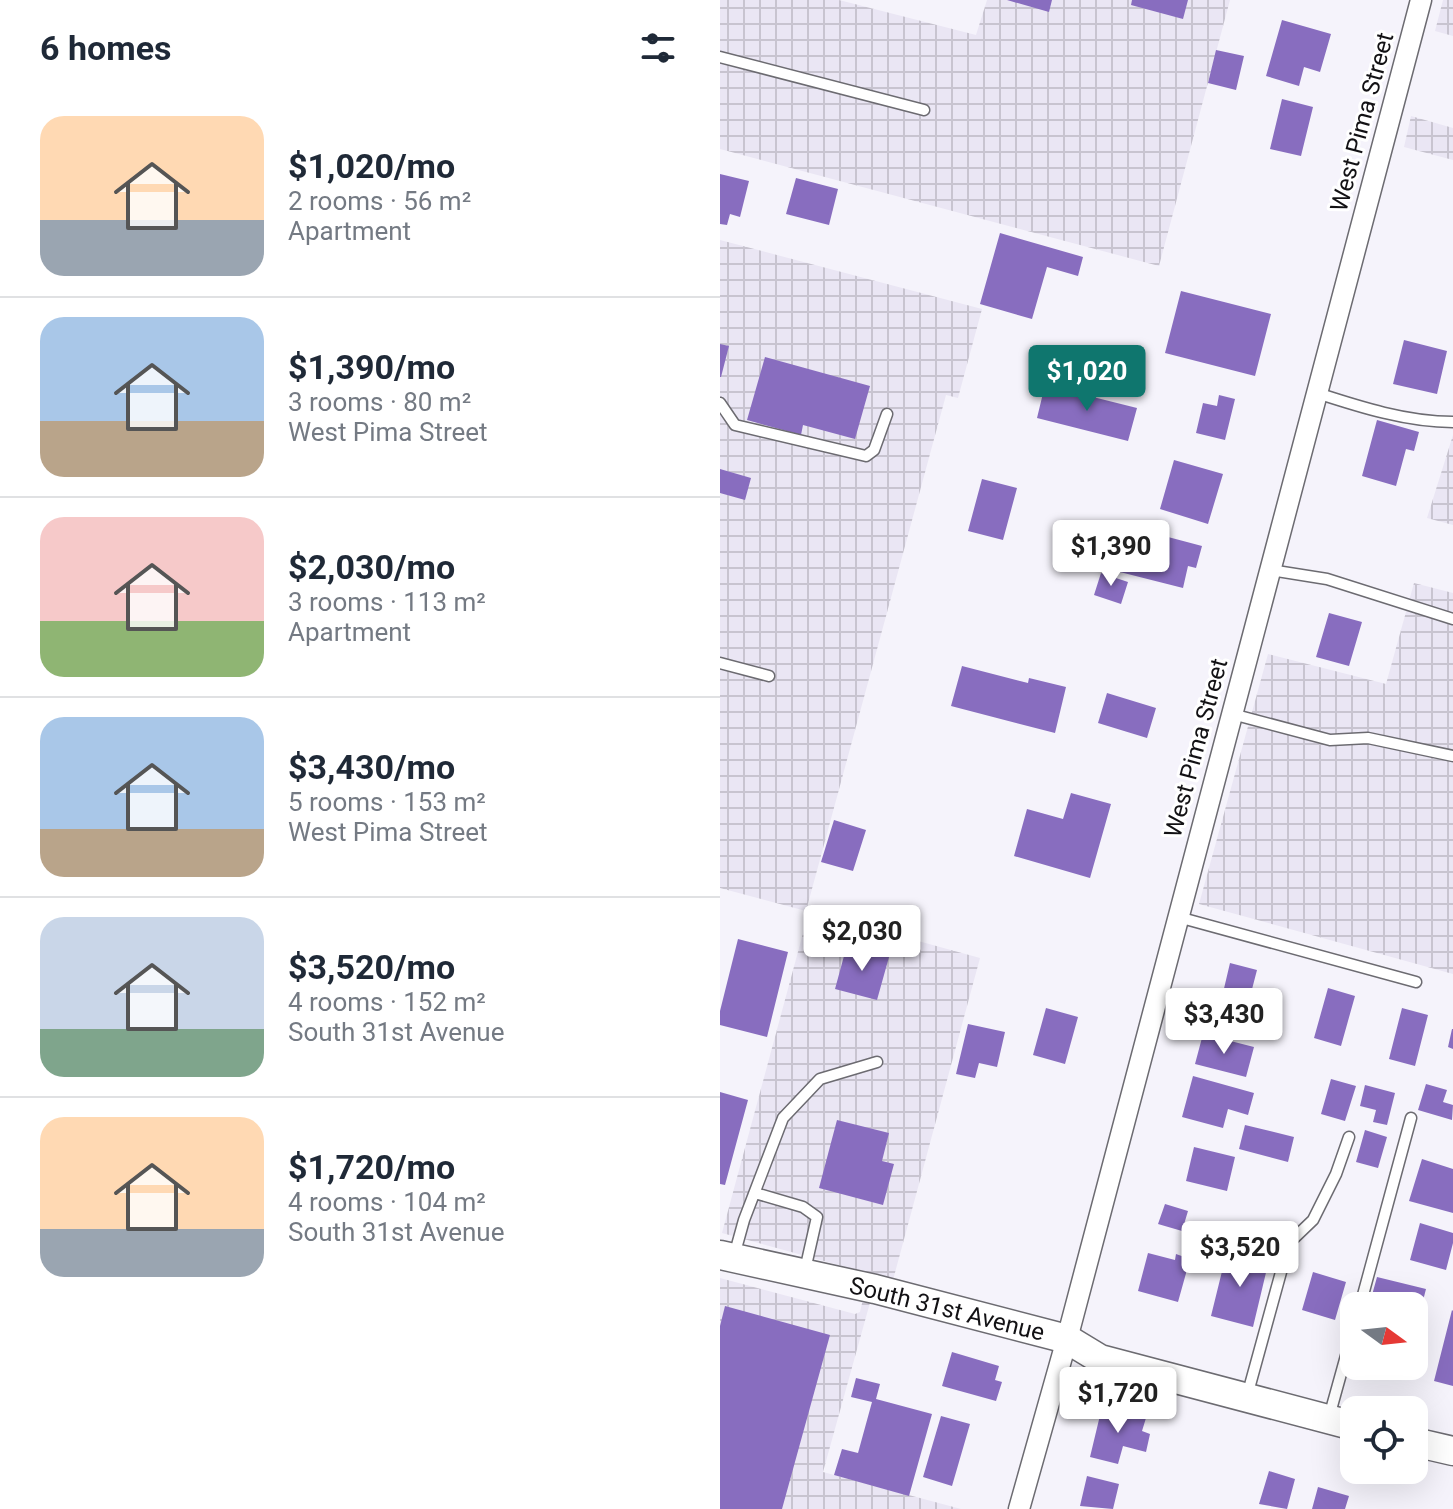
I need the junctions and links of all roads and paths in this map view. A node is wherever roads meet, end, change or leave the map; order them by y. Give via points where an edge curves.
1 (1421, 0) edge
2 (720, 57) edge
3 (924, 110) dead end
4 (1317, 393) junction
5 (720, 403) edge
6 (887, 414) dead end
7 (1453, 422) edge
8 (1270, 570) junction
9 (1453, 619) edge
10 (720, 663) edge
11 (769, 676) dead end
12 (1232, 714) junction
13 (1453, 756) edge
14 (1178, 917) junction
15 (1416, 982) dead end
16 (877, 1062) dead end
17 (1411, 1118) dead end
18 (1349, 1137) dead end
19 (755, 1193) junction
20 (727, 1257) edge
21 (804, 1274) junction
22 (1364, 1292) edge
23 (1067, 1339) junction
24 (1246, 1398) junction
25 (1340, 1423) edge
26 (1428, 1445) edge
27 (1453, 1451) edge
28 (1019, 1509) edge

1 - 4 street, West Pima Street
2 - 3 lane
4 - 7 lane via 1391,413
4 - 8 street, West Pima Street
5 - 6 lane via 735,425 866,456 874,450
8 - 9 lane via 1327,579
8 - 12 street, West Pima Street
10 - 11 lane
12 - 13 lane via 1330,740 1368,738
12 - 14 street, West Pima Street
14 - 15 lane
14 - 23 street, West Pima Street
16 - 19 lane via 820,1079 783,1118
17 - 22 lane
18 - 24 lane via 1313,1220 1289,1243
19 - 20 lane
19 - 21 lane via 803,1207 817,1217
20 - 21 street, South 31st Avenue
21 - 23 street, South 31st Avenue
23 - 24 street, South 31st Avenue via 1100,1359
23 - 28 street, West Pima Street
24 - 25 street, South 31st Avenue
26 - 27 street

